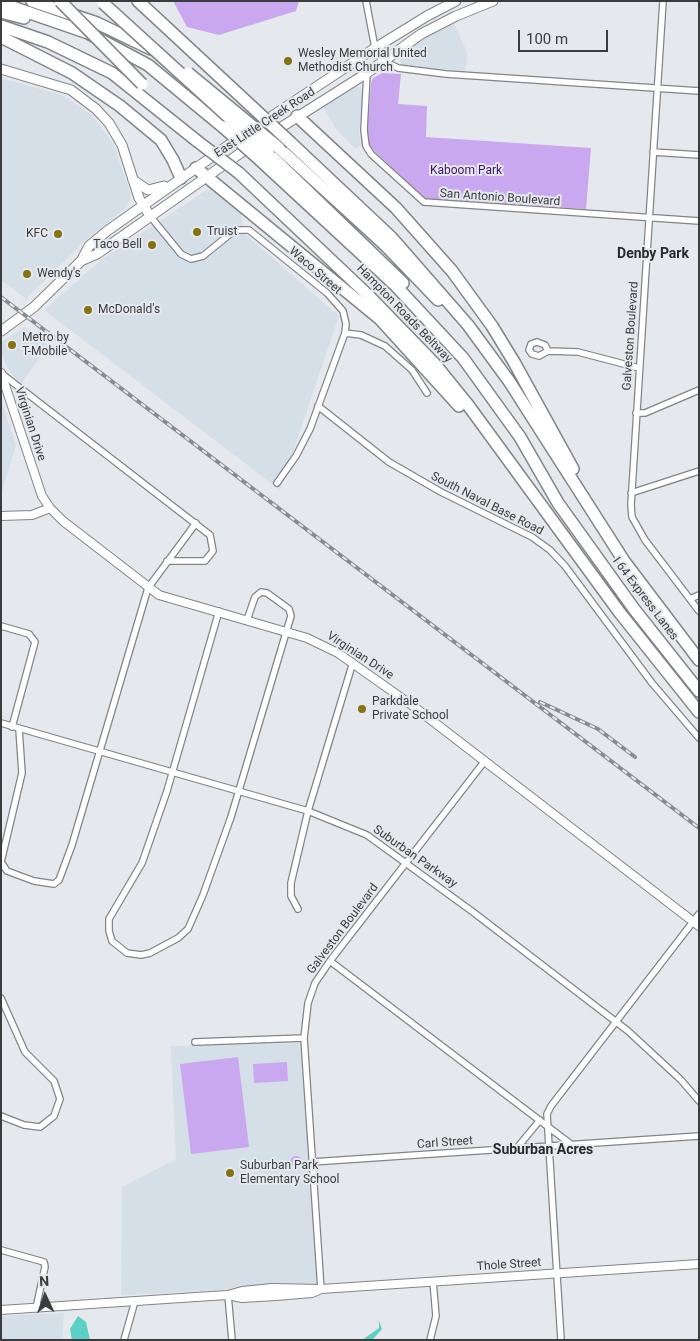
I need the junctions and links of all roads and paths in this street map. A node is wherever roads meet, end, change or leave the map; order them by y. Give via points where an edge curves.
1 (32, 1) edge
2 (60, 1) edge
3 (138, 1) edge
4 (366, 1) edge
5 (456, 1) edge
6 (493, 1) edge
7 (663, 1) edge
8 (102, 2) edge
9 (1, 3) edge
10 (1, 12) edge
11 (1, 26) edge
12 (88, 33) junction
13 (1, 37) edge
14 (375, 48) junction
15 (384, 61) junction
16 (1, 69) edge
17 (367, 73) junction
18 (657, 88) junction
19 (699, 90) edge
20 (280, 111) junction
21 (298, 116) junction
22 (200, 140) junction
23 (653, 152) junction
24 (270, 154) junction
25 (699, 156) edge
26 (196, 168) junction
27 (206, 176) junction
28 (180, 178) junction
29 (133, 180) junction
30 (143, 205) junction
31 (150, 216) junction
32 (649, 218) junction
33 (699, 221) edge
34 (81, 261) junction
35 (1, 331) edge
36 (345, 333) junction
37 (548, 351) dead end
38 (639, 368) junction
39 (1, 374) edge
40 (699, 390) edge
41 (427, 393) dead end
42 (318, 406) junction
43 (636, 413) junction
44 (533, 418) junction
45 (502, 451) junction
46 (699, 471) edge
47 (276, 483) dead end
48 (631, 493) junction
49 (50, 508) junction
50 (1, 516) edge
51 (196, 523) junction
52 (167, 562) junction
53 (149, 586) junction
54 (699, 595) edge
55 (690, 599) junction
56 (219, 611) junction
57 (699, 611) edge
58 (247, 620) junction
59 (1, 626) edge
60 (287, 632) junction
61 (677, 633) junction
62 (699, 660) edge
63 (353, 662) junction
64 (699, 691) edge
65 (699, 712) edge
66 (1, 723) edge
67 (12, 726) junction
68 (20, 729) junction
69 (699, 738) edge
70 (99, 751) junction
71 (484, 762) junction
72 (173, 771) junction
73 (239, 790) junction
74 (308, 811) junction
75 (406, 862) junction
76 (298, 909) dead end
77 (699, 914) edge
78 (696, 924) edge
79 (330, 961) junction
80 (1, 998) edge
81 (616, 1021) junction
82 (304, 1038) junction
83 (195, 1042) dead end
84 (699, 1101) edge
85 (550, 1108) junction
86 (1, 1116) edge
87 (539, 1121) junction
88 (547, 1127) junction
89 (699, 1136) edge
90 (572, 1145) junction
91 (549, 1146) junction
92 (516, 1148) junction
93 (312, 1162) junction
94 (1, 1250) edge
95 (699, 1264) edge
96 (557, 1273) junction
97 (433, 1281) junction
98 (321, 1289) junction
99 (228, 1295) junction
100 (135, 1301) junction
101 (36, 1308) junction
102 (1, 1310) edge
103 (124, 1340) edge
104 (232, 1340) edge
105 (430, 1340) edge
106 (561, 1340) edge

1 - 24 highway, bridge via 125,36 188,73
2 - 22 highway, bridge
3 - 44 highway, bridge via 366,213 424,272 496,362
4 - 14 street
5 - 14 main road, East Little Creek Road
6 - 15 main road, East Little Creek Road via 436,26
7 - 18 street, Galveston Boulevard
8 - 24 highway, bridge
9 - 12 highway
10 - 12 highway
11 - 22 highway via 56,45 112,73
12 - 24 highway, bridge via 148,66 223,127
13 - 28 highway via 72,73 120,106 161,140
14 - 15 street
14 - 20 main road, East Little Creek Road
15 - 17 main road, East Little Creek Road
15 - 18 street via 419,72
16 - 29 main road via 71,90 96,108 116,134
17 - 21 main road, East Little Creek Road
17 - 32 street, San Antonio Boulevard via 366,146 424,202
18 - 19 street
18 - 23 street, Galveston Boulevard
20 - 21 main road
20 - 26 main road, East Little Creek Road
21 - 27 main road, East Little Creek Road
21 - 61 highway via 396,208 474,300 514,362 587,494
22 - 45 highway, Hampton Roads Beltway, bridge via 239,173 410,337 455,388
23 - 25 street
23 - 32 street, Galveston Boulevard
24 - 44 highway via 385,245 429,290
24 - 64 highway, I 64 Express Lanes via 463,358 520,438 558,503 634,610
26 - 27 highway
26 - 28 main road, East Little Creek Road
27 - 31 main road, East Little Creek Road
27 - 45 highway via 380,319
28 - 29 main road via 158,189 148,190
28 - 30 main road, East Little Creek Road
29 - 30 main road
30 - 31 main road
30 - 34 main road, East Little Creek Road via 89,246
31 - 34 main road, East Little Creek Road via 97,254
31 - 36 street, Waco Street via 182,254 191,259 203,256 235,230 249,230 339,304 345,318
32 - 33 street, San Antonio Boulevard
32 - 38 street, Galveston Boulevard
34 - 35 main road, East Little Creek Road via 34,307
36 - 41 street via 361,334 385,346 412,370
36 - 42 street, Waco Street
37 - 38 street via 578,352
38 - 43 street, Galveston Boulevard
39 - 49 street, Virginian Drive via 36,481
39 - 51 street
40 - 43 street via 650,411
42 - 47 street, Waco Street via 304,442
42 - 69 street, South Naval Base Road via 396,466 532,537 550,550 652,683
43 - 48 street, Galveston Boulevard
44 - 61 highway via 624,561
45 - 65 highway, Hampton Roads Beltway via 620,613
46 - 48 street
48 - 55 street, Galveston Boulevard via 634,522
49 - 50 street via 32,515
49 - 53 street, Virginian Drive
51 - 52 street
51 - 52 street via 212,540 211,555 200,562
52 - 53 street
53 - 56 street, Virginian Drive via 164,596
53 - 70 street
54 - 55 street
55 - 57 street
56 - 58 street, Virginian Drive
56 - 72 street
58 - 60 street, Virginian Drive
58 - 60 street via 255,597 264,592 290,612
59 - 67 street via 29,634 35,642
60 - 63 street, Virginian Drive via 319,643
60 - 73 street
61 - 62 highway
63 - 71 street, Virginian Drive
63 - 74 street
66 - 67 street, Suburban Parkway
67 - 68 street, Suburban Parkway
68 - 70 street, Suburban Parkway
68 - 70 street via 22,774 1,860 6,871 34,881 57,882
70 - 72 street, Suburban Parkway
71 - 75 street, Galveston Boulevard
71 - 78 street, Virginian Drive
72 - 73 street, Suburban Parkway
72 - 73 street via 142,863 109,919 109,931 115,944 127,953 144,955 170,944 188,929
73 - 74 street, Suburban Parkway
74 - 75 street, Suburban Parkway via 358,830
74 - 76 street via 291,883
75 - 79 street, Galveston Boulevard
75 - 81 street, Suburban Parkway
77 - 78 street
78 - 81 street
79 - 82 street, Galveston Boulevard via 315,983 308,1002
79 - 87 street
80 - 86 street via 26,1052 54,1081 60,1099 54,1116 40,1127 24,1126
81 - 84 street, Suburban Parkway via 681,1080
81 - 85 street
82 - 83 street
82 - 93 street, Galveston Boulevard
85 - 87 street
85 - 88 street
87 - 88 street
87 - 92 street
88 - 90 street
88 - 91 street
89 - 90 street, Carl Street
90 - 91 street, Carl Street
91 - 92 street, Carl Street
91 - 96 street
92 - 93 street, Carl Street
93 - 98 street, Galveston Boulevard
94 - 101 street via 41,1260 45,1265
95 - 96 street, Thole Street
96 - 97 street, Thole Street
96 - 106 street
97 - 98 street, Thole Street
97 - 105 street via 436,1316
98 - 99 street, Thole Street via 242,1291
99 - 100 street, Thole Street
99 - 104 street
100 - 101 street, Thole Street
100 - 103 street
101 - 102 street, Thole Street

